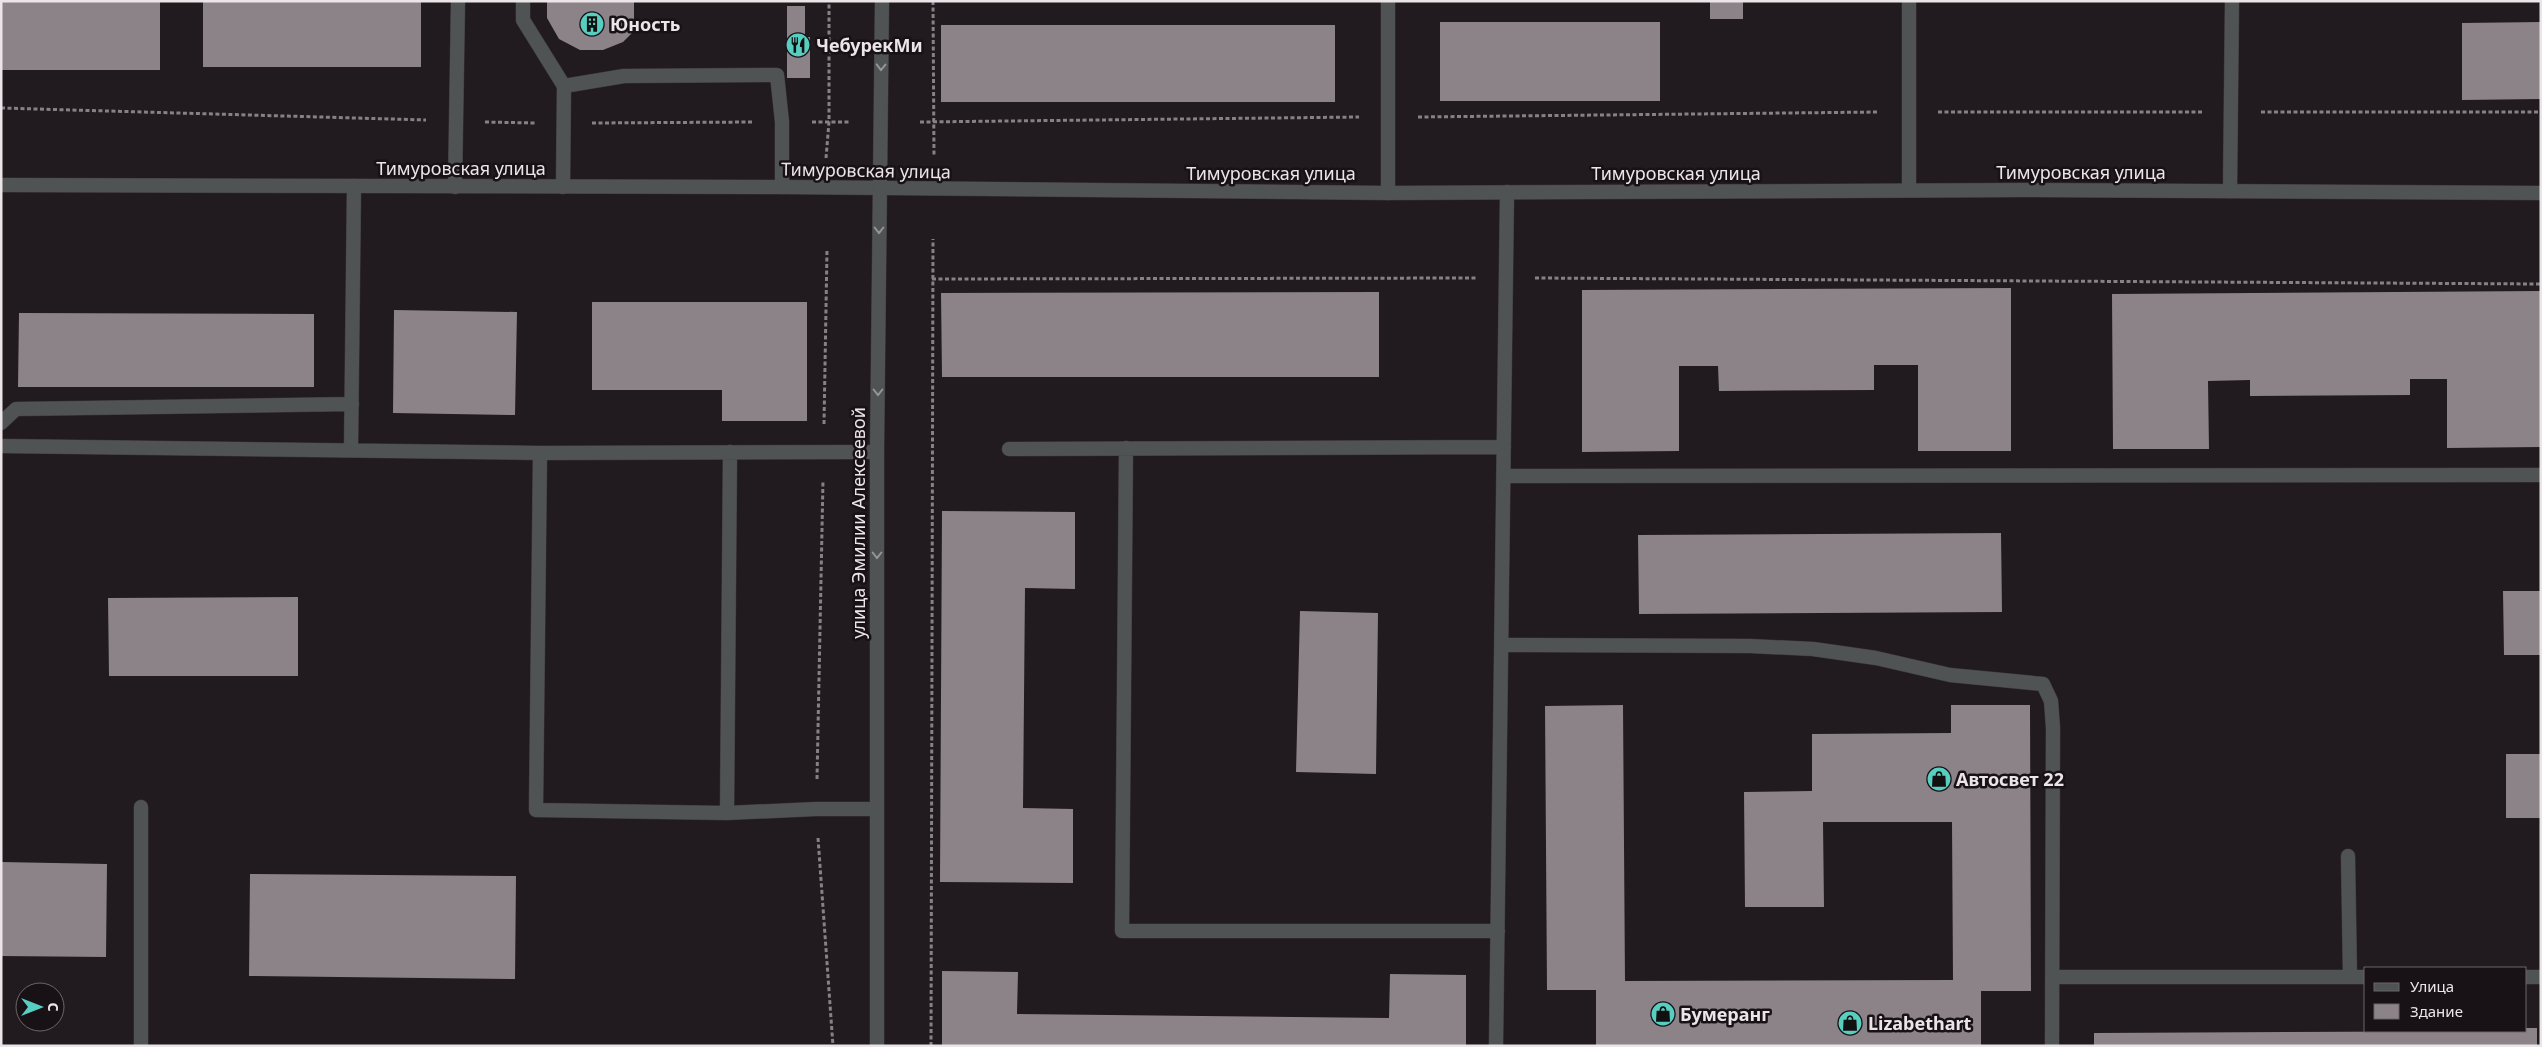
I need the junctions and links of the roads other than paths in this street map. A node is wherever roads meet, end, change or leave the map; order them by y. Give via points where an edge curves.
1 (458, 1) edge
2 (523, 1) edge
3 (882, 1) edge
4 (1388, 1) edge
5 (1909, 1) edge
6 (2232, 1) edge
7 (564, 86) junction
8 (1, 185) edge
9 (354, 186) junction
10 (455, 187) junction
11 (563, 187) junction
12 (782, 187) junction
13 (879, 188) junction
14 (1909, 190) junction
15 (2230, 191) junction
16 (1507, 192) junction
17 (1388, 193) junction
18 (2541, 193) edge
19 (352, 404) junction
20 (1, 423) edge
21 (1, 446) edge
22 (1504, 447) junction
23 (1009, 448) dead end
24 (1126, 448) junction
25 (351, 450) junction
26 (730, 452) junction
27 (877, 452) junction
28 (540, 453) junction
29 (2541, 475) edge
30 (1504, 476) junction
31 (1502, 645) junction
32 (141, 807) dead end
33 (876, 809) junction
34 (727, 814) junction
35 (2348, 856) dead end
36 (1498, 931) junction
37 (2350, 977) junction
38 (2364, 977) edge
39 (2527, 977) edge
40 (2541, 977) edge
41 (2052, 978) junction
42 (142, 1046) edge
43 (877, 1046) edge
44 (1496, 1046) edge
45 (2052, 1046) edge

1 - 10 street
2 - 7 street via 523,20
3 -> 13 street, улица Эмилии Алексеевой
4 - 17 street
5 - 14 street
6 - 15 street
7 - 11 street
7 - 12 street via 624,76 776,75 782,122
8 - 9 street, Тимуровская улица
9 - 10 street, Тимуровская улица
9 - 19 street
10 - 11 street, Тимуровская улица
11 - 12 street, Тимуровская улица
12 - 13 street, Тимуровская улица
13 - 17 street, Тимуровская улица
13 -> 27 street, улица Эмилии Алексеевой
14 - 15 street, Тимуровская улица
14 - 16 street, Тимуровская улица
15 - 18 street, Тимуровская улица
16 - 17 street, Тимуровская улица
16 - 22 street
19 - 20 street via 16,409
19 - 25 street
21 - 25 street
22 - 24 street
22 - 30 street
23 - 24 street
24 - 36 street via 1122,931
25 - 28 street
26 - 27 street
26 - 28 street
26 - 34 street
27 -> 33 street, улица Эмилии Алексеевой
28 - 34 street via 536,810
29 - 30 street
30 - 31 street
31 - 36 street
31 - 41 street via 1813,649 1876,658 1950,675 2043,684 2052,701 2053,728
32 - 42 street
33 - 34 street
33 - 43 street, улица Эмилии Алексеевой
35 - 37 street
36 - 44 street
37 - 38 street
37 - 41 street
39 - 40 street
41 - 45 street

